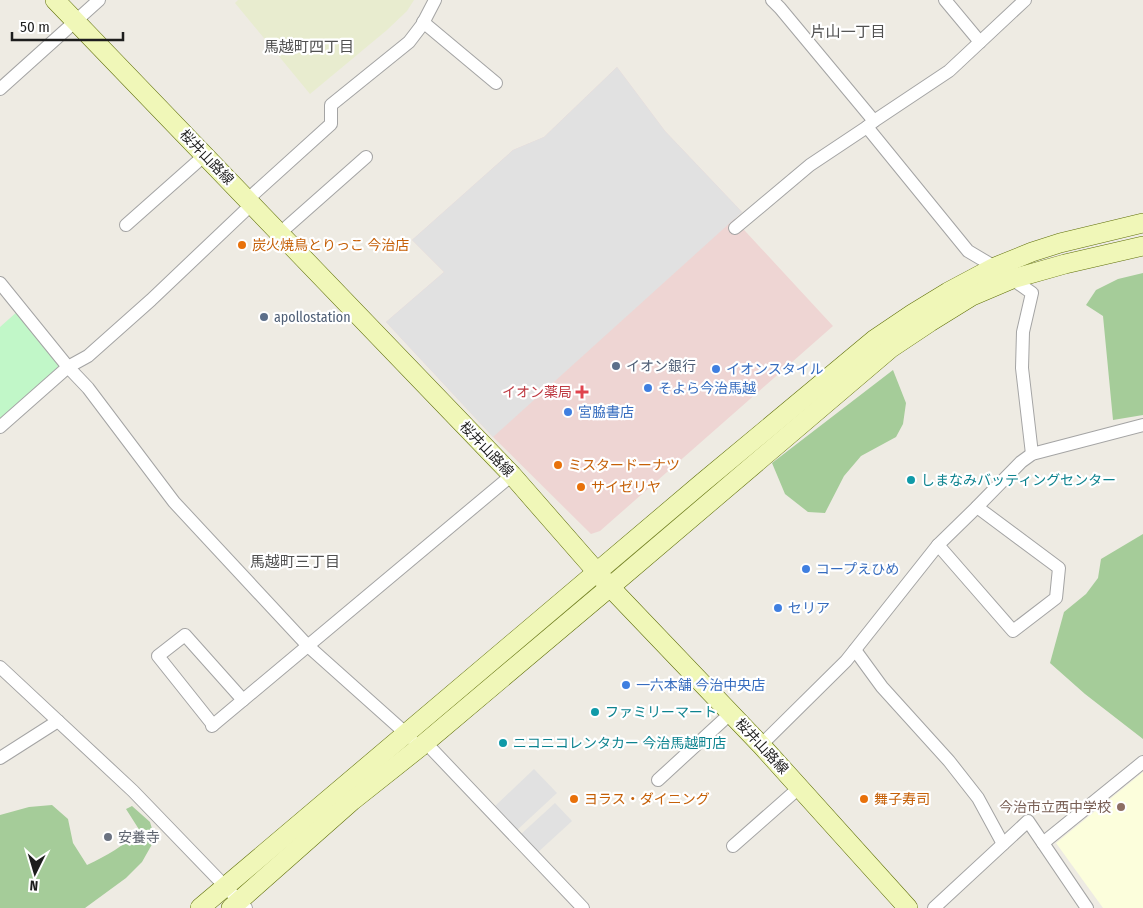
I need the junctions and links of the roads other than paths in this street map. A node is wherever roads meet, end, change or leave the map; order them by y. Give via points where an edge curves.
1 (55, 0) edge
2 (99, 0) edge
3 (435, 0) edge
4 (772, 0) edge
5 (945, 0) edge
6 (1025, 0) edge
7 (75, 22) junction
8 (423, 22) junction
9 (980, 42) junction
10 (496, 83) dead end
11 (0, 89) edge
12 (871, 124) junction
13 (205, 156) junction
14 (366, 157) dead end
15 (250, 201) junction
16 (1143, 223) edge
17 (126, 225) dead end
18 (735, 228) dead end
19 (280, 233) junction
20 (1143, 246) edge
21 (995, 267) junction
22 (1012, 279) junction
23 (0, 283) edge
24 (68, 367) junction
25 (1143, 425) edge
26 (0, 427) edge
27 (1032, 454) junction
28 (512, 475) junction
29 (977, 507) junction
30 (938, 545) junction
31 (597, 572) junction
32 (610, 587) junction
33 (308, 646) junction
34 (855, 650) junction
35 (0, 667) edge
36 (243, 700) junction
37 (731, 713) junction
38 (58, 721) junction
39 (407, 733) junction
40 (422, 744) junction
41 (762, 745) junction
42 (0, 758) edge
43 (1143, 762) edge
44 (658, 780) dead end
45 (800, 787) junction
46 (1043, 843) junction
47 (1003, 844) junction
48 (733, 846) dead end
49 (226, 886) junction
50 (239, 906) edge
51 (200, 908) edge
52 (583, 908) edge
53 (908, 908) edge
54 (934, 908) edge
55 (1087, 908) edge

1 - 7 street, 桜井山路線
2 - 7 street
3 - 8 street
4 - 12 street
5 - 9 street
6 - 9 street
7 - 11 street
7 - 13 street, 桜井山路線
8 - 10 street
8 - 15 street via 408,42 331,105 331,124
9 - 12 street via 949,71
12 - 18 street via 810,165
12 - 21 street via 968,251
13 - 15 street, 桜井山路線
13 - 17 street
14 - 19 street
15 - 19 street, 桜井山路線
15 - 24 street via 151,300 88,356
16 - 21 street via 1060,243
19 - 28 street, 桜井山路線
20 - 22 street
21 - 22 street
21 - 31 street via 948,292 875,339
22 - 27 street via 1032,292 1024,332 1022,368
22 - 32 street via 972,296 891,348
23 - 24 street
24 - 26 street
24 - 33 street via 88,388 174,502
25 - 27 street
27 - 29 street
28 - 31 street, 桜井山路線
28 - 33 street
29 - 30 street
29 - 30 street via 1059,568 1056,598 1013,631
30 - 34 street
31 - 32 street, 桜井山路線
31 - 39 street
32 - 37 street, 桜井山路線
32 - 40 street
33 - 36 street
33 - 39 street
34 - 41 street
34 - 47 street via 882,686 950,761 978,798
35 - 38 street
36 - 36 street via 213,725 158,656 185,634
37 - 41 street, 桜井山路線
37 - 44 street
38 - 42 street
38 - 49 street via 133,791
39 - 40 street
39 - 49 street
40 - 50 street via 352,801
40 - 52 street
41 - 45 street, 桜井山路線
43 - 46 street
45 - 48 street
45 - 53 street, 桜井山路線
46 - 47 street via 1028,821
46 - 55 street
47 - 54 street
49 - 50 street
49 - 51 street

